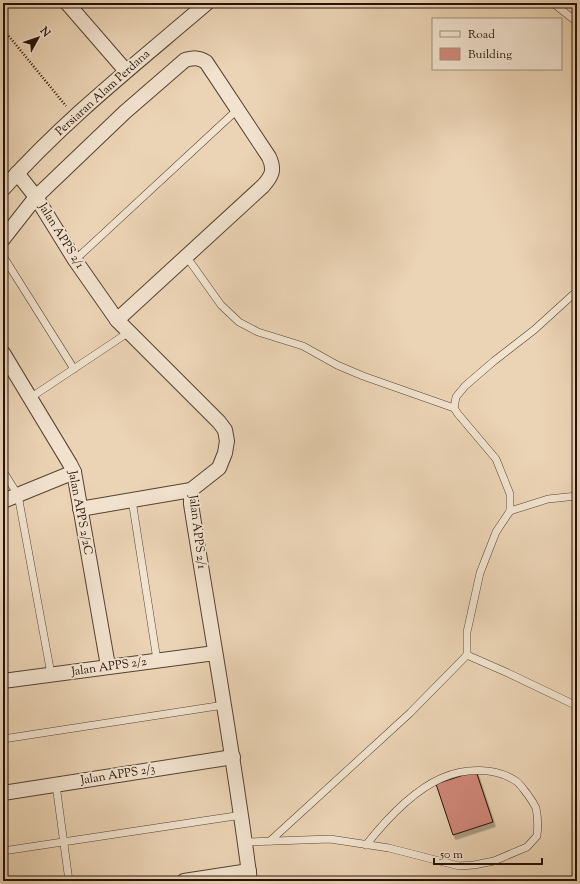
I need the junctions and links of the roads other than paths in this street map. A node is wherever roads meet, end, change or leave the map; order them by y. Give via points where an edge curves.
1 (67, 3) edge
2 (207, 3) edge
3 (552, 3) edge
4 (577, 22) edge
5 (126, 71) junction
6 (237, 110) junction
7 (17, 173) junction
8 (3, 189) edge
9 (36, 197) junction
10 (3, 238) edge
11 (3, 256) edge
12 (186, 256) junction
13 (75, 260) junction
14 (577, 291) edge
15 (117, 320) junction
16 (129, 332) junction
17 (3, 353) edge
18 (74, 368) junction
19 (30, 398) junction
20 (454, 408) junction
21 (3, 471) edge
22 (74, 472) junction
23 (192, 490) junction
24 (18, 495) junction
25 (577, 496) edge
26 (132, 500) junction
27 (3, 501) edge
28 (80, 510) junction
29 (510, 511) junction
30 (215, 653) junction
31 (467, 655) junction
32 (157, 660) junction
33 (108, 666) junction
34 (51, 674) junction
35 (3, 681) edge
36 (224, 705) junction
37 (577, 706) edge
38 (3, 739) edge
39 (233, 757) junction
40 (56, 785) junction
41 (3, 793) edge
42 (242, 815) junction
43 (270, 841) junction
44 (64, 842) junction
45 (246, 842) junction
46 (366, 845) junction
47 (3, 851) edge
48 (250, 876) edge
49 (69, 881) edge
50 (184, 881) edge

1 - 5 street
2 - 5 street, Persiaran Alam Perdana
3 - 4 lane
5 - 7 street, Persiaran Alam Perdana
6 - 9 street via 206,62 200,58 185,60 124,112
6 - 12 street via 269,157 273,171 271,177
6 - 13 lane
7 - 8 street, Persiaran Alam Perdana
7 - 9 street, Jalan APPS 2/1
9 - 10 street
9 - 13 street, Jalan APPS 2/1
11 - 18 lane
12 - 15 street
12 - 20 lane via 221,305 239,322 258,332 303,346 363,376
13 - 15 street, Jalan APPS 2/1
14 - 20 lane via 465,386 456,397
15 - 16 street, Jalan APPS 2/1
16 - 18 lane
16 - 23 street, Jalan APPS 2/1 via 225,430 227,441 219,468
17 - 19 street, Jalan APPS 2/2C
18 - 19 lane
19 - 22 street, Jalan APPS 2/2C
20 - 29 lane via 496,459 510,494
21 - 24 lane
22 - 24 street
22 - 28 street, Jalan APPS 2/2C
23 - 26 street
23 - 30 street, Jalan APPS 2/1
24 - 27 street
24 - 34 lane
25 - 29 lane via 548,499
26 - 28 street
26 - 32 lane
28 - 33 street, Jalan APPS 2/2C
29 - 31 lane via 496,532 480,573 467,632
30 - 32 street, Jalan APPS 2/2
30 - 36 street, Jalan APPS 2/1
31 - 37 lane
31 - 43 lane via 410,714
32 - 33 street, Jalan APPS 2/2
33 - 34 street, Jalan APPS 2/2
34 - 35 street, Jalan APPS 2/2
36 - 38 lane
36 - 39 street, Jalan APPS 2/1
39 - 40 street, Jalan APPS 2/3
39 - 42 street, Jalan APPS 2/1
40 - 41 street, Jalan APPS 2/3
40 - 44 lane
42 - 44 lane
42 - 45 street, Jalan APPS 2/1
43 - 45 lane
43 - 46 lane via 330,839
44 - 47 lane
44 - 49 lane
45 - 48 street, Jalan APPS 2/1
46 - 46 lane via 394,813 429,786 443,778 471,771 499,774 517,782 531,799 538,818 537,836 527,847 494,861 474,865 459,866 395,849
48 - 50 street

